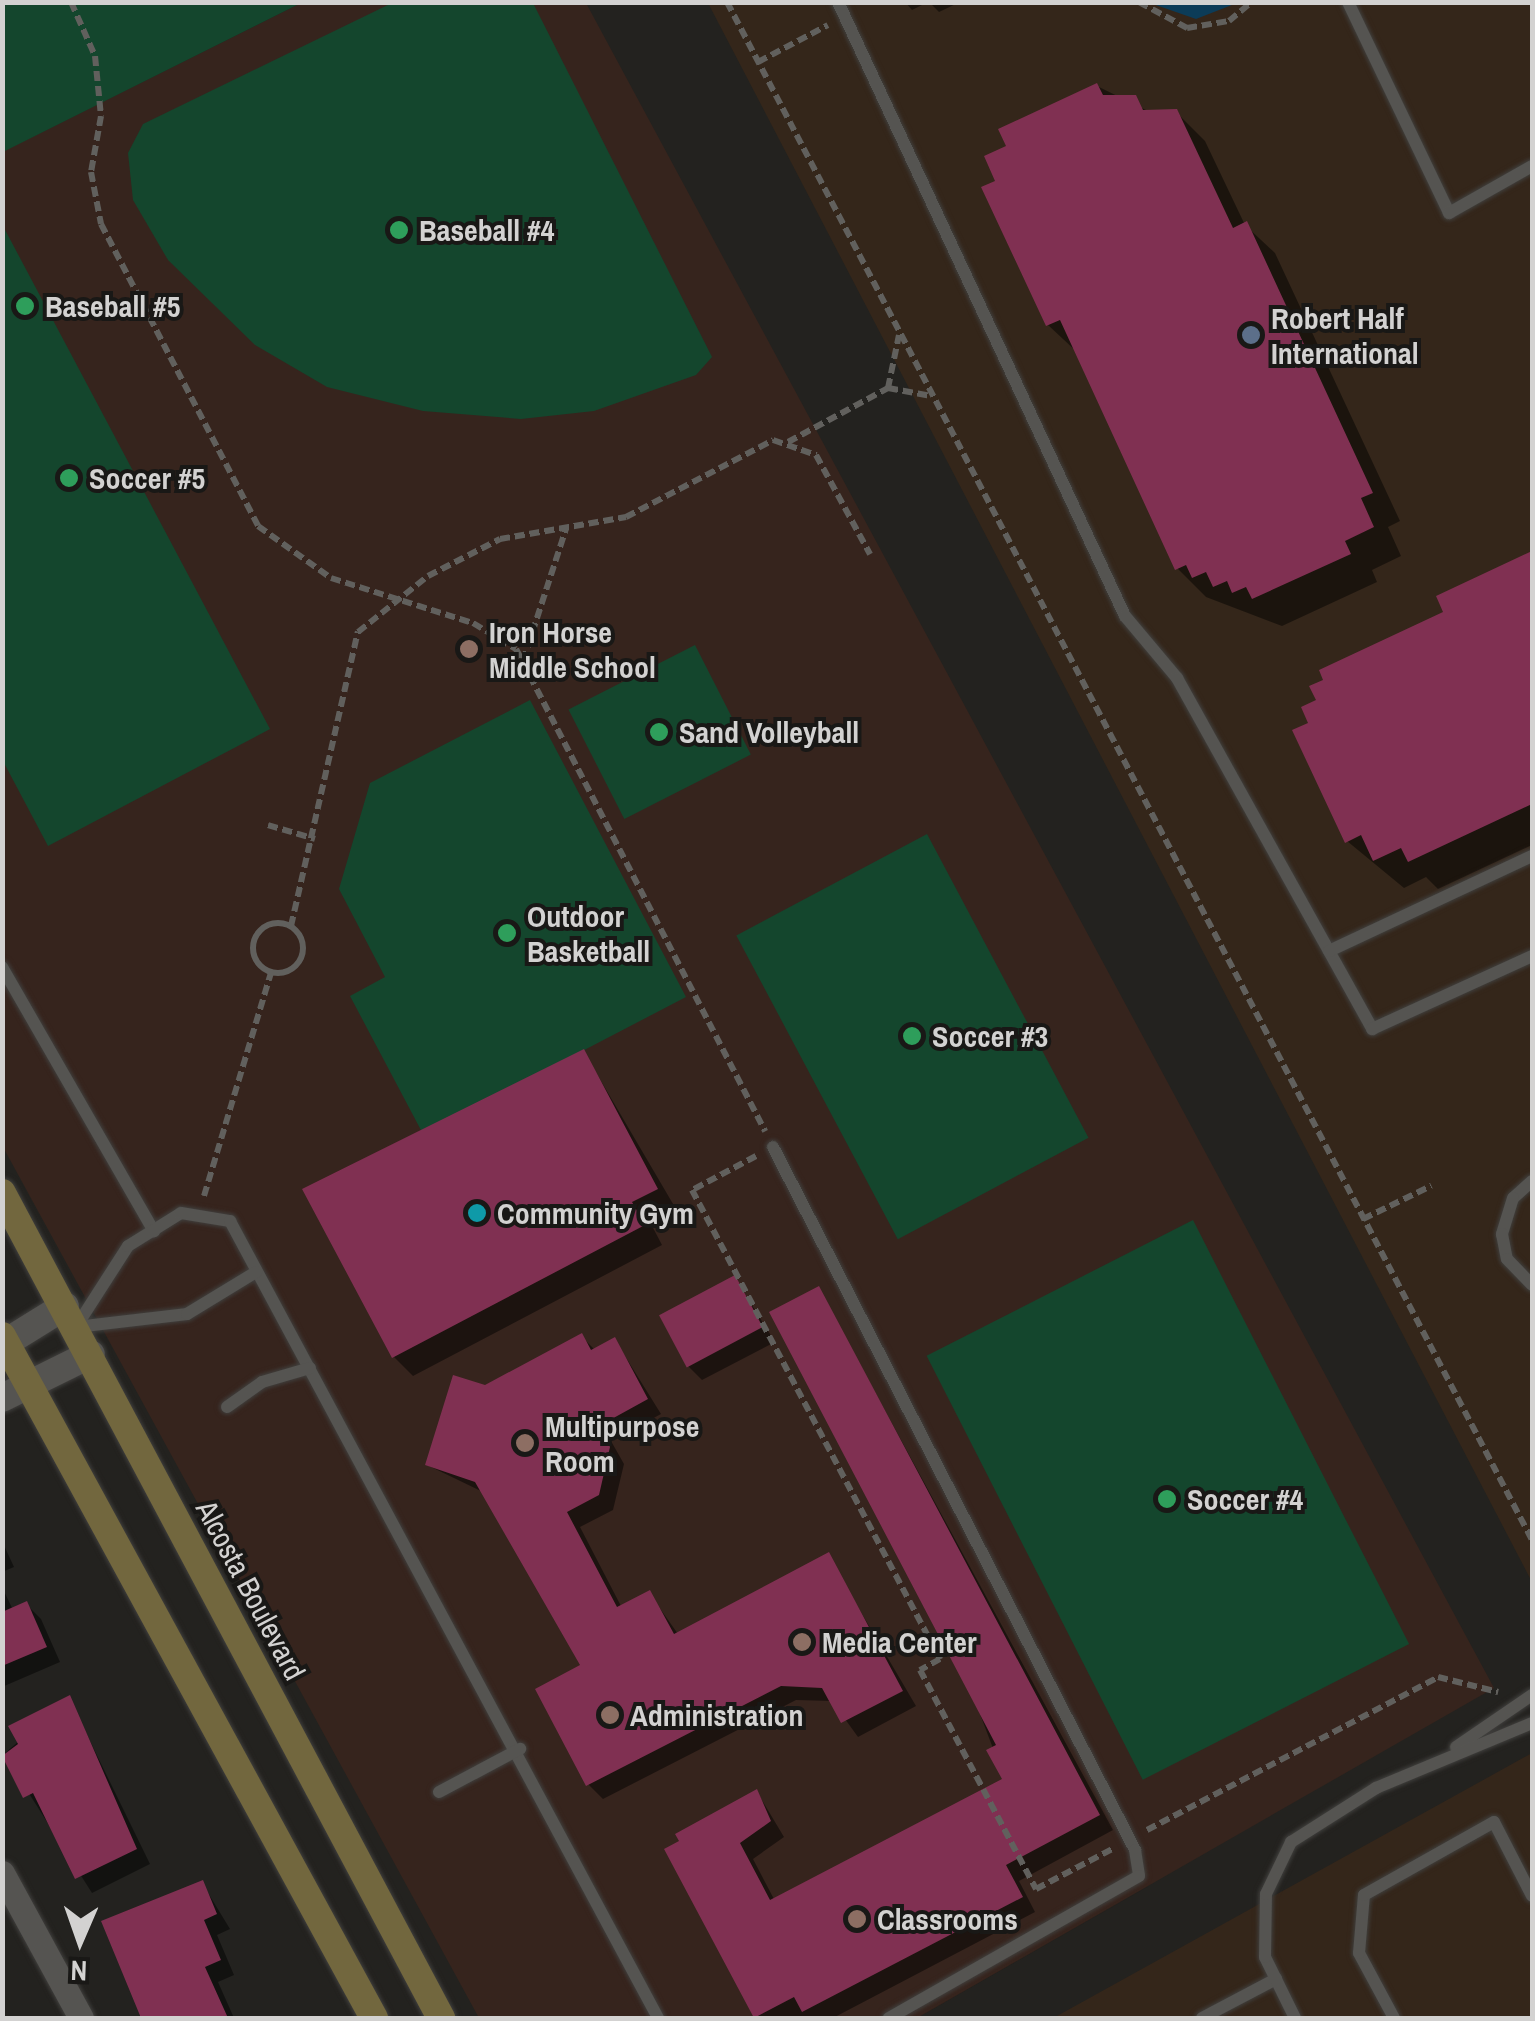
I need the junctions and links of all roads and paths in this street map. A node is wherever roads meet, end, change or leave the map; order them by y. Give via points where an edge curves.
1 (71, 2) edge
2 (727, 2) edge
3 (838, 2) edge
4 (1139, 2) edge
5 (1252, 2) edge
6 (1348, 2) edge
7 (844, 16) junction
8 (758, 62) junction
9 (1532, 166) edge
10 (899, 332) junction
11 (888, 388) junction
12 (932, 396) junction
13 (787, 443) junction
14 (566, 529) junction
15 (870, 554) dead end
16 (396, 598) junction
17 (523, 662) junction
18 (534, 693) dead end
19 (268, 825) dead end
20 (315, 839) junction
21 (1532, 856) edge
22 (291, 926) junction
23 (1328, 950) junction
24 (1532, 956) edge
25 (2, 967) edge
26 (271, 972) junction
27 (774, 1146) dead end
28 (1532, 1181) edge
29 (1432, 1186) dead end
30 (2, 1193) edge
31 (199, 1212) junction
32 (1363, 1219) junction
33 (154, 1231) junction
34 (256, 1272) junction
35 (1532, 1285) edge
36 (70, 1316) junction
37 (4, 1342) edge
38 (91, 1354) junction
39 (310, 1368) junction
40 (29, 1386) junction
41 (2, 1398) edge
42 (227, 1407) dead end
43 (1532, 1540) edge
44 (1532, 1695) edge
45 (1532, 1723) edge
46 (520, 1749) junction
47 (1437, 1760) junction
48 (439, 1792) dead end
49 (2, 1873) edge
50 (1532, 1896) edge
51 (1276, 1980) junction
52 (81, 2018) edge
53 (374, 2018) edge
54 (441, 2018) edge
55 (658, 2018) edge
56 (890, 2018) edge
57 (1202, 2018) edge
58 (1295, 2018) edge
59 (1394, 2018) edge

1 - 16 path via 95,56 101,116 91,172 101,224 214,453 279,547 330,578
2 - 8 path
3 - 7 lane
4 - 5 path via 1187,28 1228,21
6 - 9 lane via 1450,213
7 - 8 path
7 - 23 lane via 1125,616 1177,678
8 - 10 path
10 - 11 path
10 - 12 path
11 - 12 path
11 - 13 path
12 - 32 path
13 - 14 path via 752,445 626,517
13 - 15 path via 816,456
14 - 16 path via 500,539
14 - 17 path
16 - 17 path via 504,636
16 - 20 path via 358,632
17 - 18 path
19 - 20 path
20 - 22 path
21 - 23 lane
22 - 26 path via 300,959
22 - 26 path via 269,924 253,940 253,956
23 - 24 lane via 1372,1029
25 - 33 lane
26 - 31 path
27 - 56 lane via 1135,1850 1140,1876
28 - 35 lane via 1513,1198 1502,1234 1507,1259
29 - 32 path
30 - 36 main road, Alcosta Boulevard
31 - 33 lane
31 - 34 lane via 230,1220
32 - 43 path
33 - 36 lane via 128,1246
34 - 36 lane via 187,1314
34 - 39 lane
36 - 37 street
36 - 38 main road, Alcosta Boulevard
37 - 40 main road
38 - 40 street
38 - 54 main road, Alcosta Boulevard
39 - 42 lane via 262,1382
39 - 46 lane
40 - 41 street
40 - 53 main road
44 - 47 lane
45 - 47 lane
46 - 48 lane
46 - 55 lane
47 - 51 lane via 1291,1842 1266,1894 1265,1958
49 - 52 street
50 - 59 lane via 1494,1822 1364,1895 1359,1953
51 - 57 lane
51 - 58 lane

